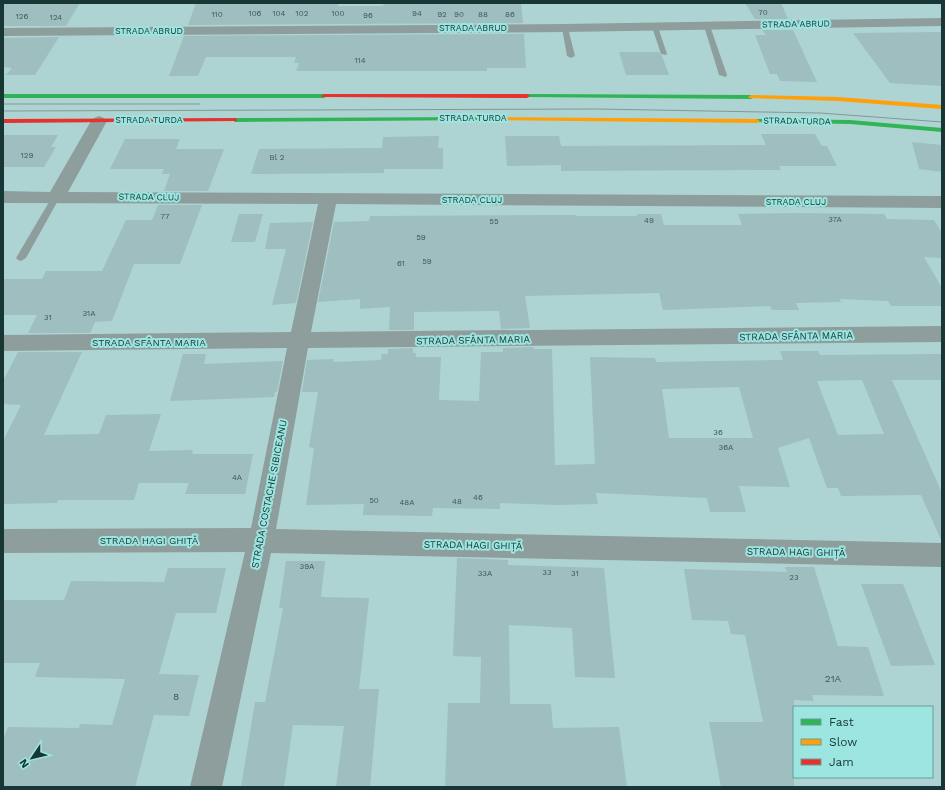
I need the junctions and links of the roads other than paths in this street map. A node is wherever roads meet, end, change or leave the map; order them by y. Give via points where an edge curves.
1 (942, 22) edge
2 (706, 26) junction
3 (655, 27) junction
4 (565, 28) junction
5 (3, 32) edge
6 (664, 54) dead end
7 (571, 56) dead end
8 (723, 75) dead end
9 (3, 96) edge
10 (942, 107) edge
11 (3, 121) edge
12 (99, 121) junction
13 (942, 130) edge
14 (3, 197) edge
15 (56, 197) junction
16 (328, 199) junction
17 (942, 202) edge
18 (21, 258) dead end
19 (942, 334) edge
20 (298, 342) junction
21 (3, 343) edge
22 (261, 540) junction
23 (3, 541) edge
24 (942, 555) edge
25 (206, 787) edge

1 - 2 street, STRADA ABRUD
2 - 3 street, STRADA ABRUD
2 - 8 lane
3 - 4 street, STRADA ABRUD
3 - 6 lane
4 - 5 street, STRADA ABRUD
4 - 7 lane
9 - 10 main road via 691,96 838,99
11 - 12 main road, STRADA TURDA
12 - 13 main road, STRADA TURDA via 598,118 850,122
12 - 15 street
14 - 15 street, STRADA CLUJ
15 - 16 street, STRADA CLUJ
15 - 18 lane
16 - 17 street, STRADA CLUJ
16 - 20 street, STRADA COSTACHE SIBICEANU
19 - 20 street, STRADA SFÂNTA MARIA
20 - 21 street, STRADA SFÂNTA MARIA
20 - 22 street, STRADA COSTACHE SIBICEANU
22 - 23 street, STRADA HAGI GHIȚĂ
22 - 24 street, STRADA HAGI GHIȚĂ
22 - 25 street, STRADA COSTACHE SIBICEANU

